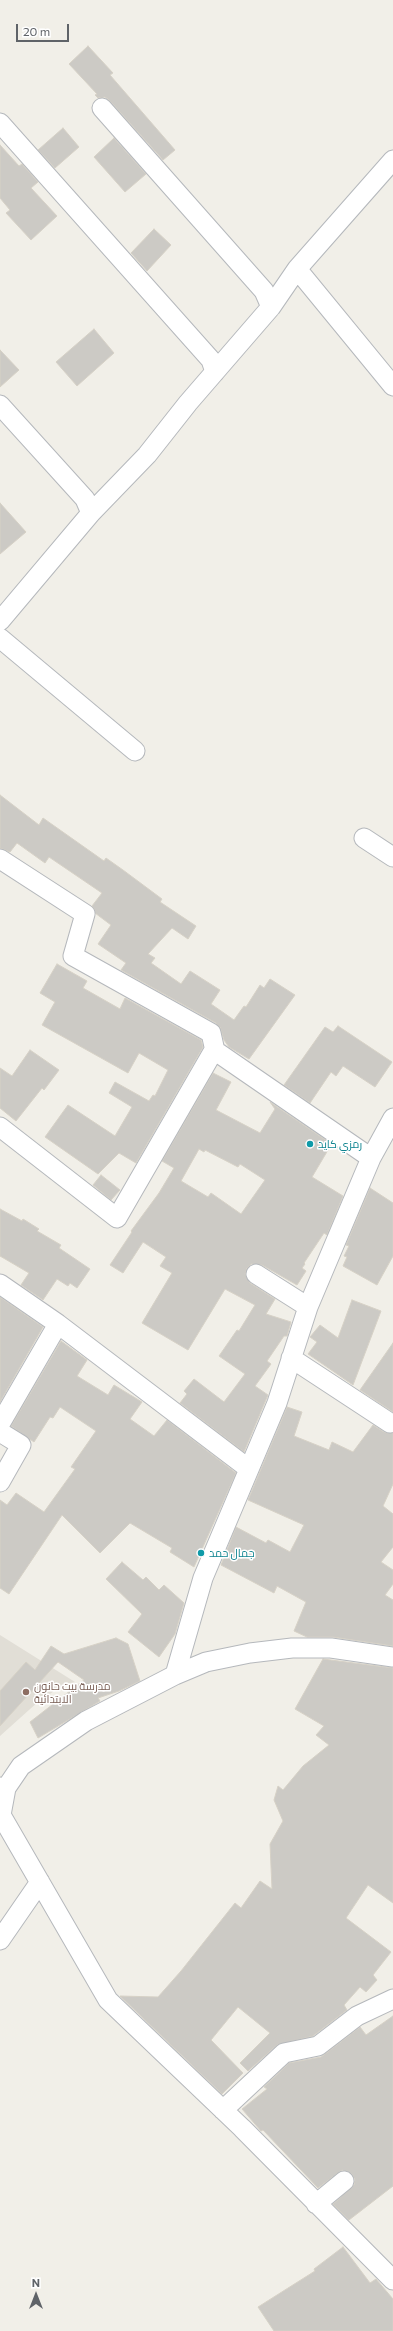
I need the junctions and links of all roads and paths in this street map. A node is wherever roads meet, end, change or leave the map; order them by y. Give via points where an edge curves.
1 (102, 108) dead end
2 (0, 123) edge
3 (393, 160) edge
4 (297, 269) junction
5 (271, 306) junction
6 (215, 372) junction
7 (393, 386) edge
8 (0, 405) edge
9 (91, 513) junction
10 (0, 621) edge
11 (0, 638) edge
12 (135, 751) dead end
13 (364, 838) dead end
14 (393, 857) edge
15 (0, 859) edge
16 (215, 1051) junction
17 (393, 1118) edge
18 (0, 1127) edge
19 (371, 1158) junction
20 (256, 1274) dead end
21 (0, 1284) edge
22 (308, 1307) junction
23 (58, 1324) junction
24 (291, 1358) junction
25 (390, 1423) dead end
26 (0, 1424) edge
27 (0, 1432) edge
28 (249, 1469) junction
29 (0, 1482) edge
30 (392, 1656) edge
31 (175, 1675) junction
32 (3, 1787) edge
33 (40, 1882) junction
34 (0, 1940) edge
35 (393, 1999) edge
36 (223, 2110) junction
37 (344, 2181) dead end
38 (316, 2204) junction
39 (393, 2280) edge

1 - 5 street via 264,291
2 - 6 street via 211,360
3 - 4 street
4 - 5 street
4 - 7 street
5 - 6 street
6 - 9 street via 147,455
8 - 9 street via 85,499
9 - 10 street
11 - 12 street
13 - 14 street
15 - 16 street via 85,914 73,956 211,1033
16 - 18 street via 117,1218
16 - 19 street
17 - 19 street
19 - 22 street
20 - 22 street
21 - 23 street
22 - 24 street
23 - 26 street
23 - 28 street
24 - 25 street
24 - 28 street via 277,1403
27 - 29 street via 21,1445
28 - 31 street via 203,1578
30 - 31 street via 332,1648 292,1648 206,1662
31 - 32 street via 86,1720 21,1766
32 - 33 street via 1,1815
33 - 34 street
33 - 36 street via 108,2000
35 - 36 street via 357,2016 318,2046 284,2053
36 - 38 street
37 - 38 street
38 - 39 street

